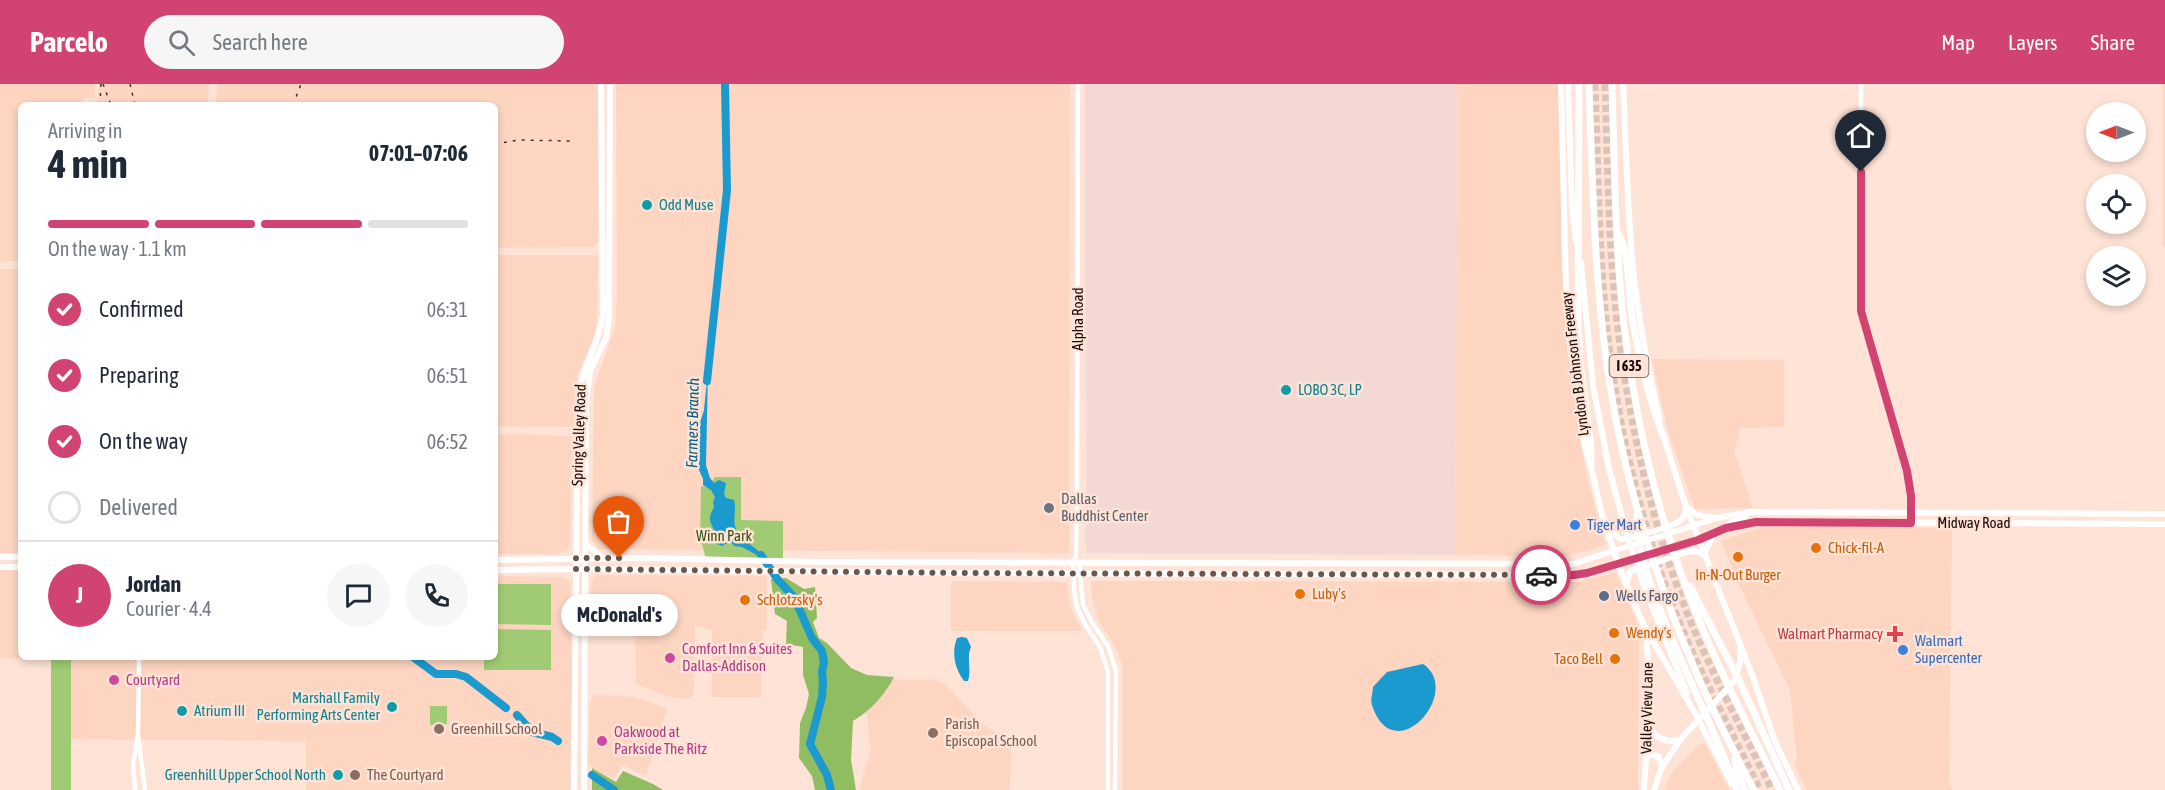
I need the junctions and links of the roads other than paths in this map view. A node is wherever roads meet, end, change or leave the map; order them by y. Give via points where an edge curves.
1 (601, 84) edge
2 (610, 84) edge
3 (1078, 84) edge
4 (1561, 84) edge
5 (1568, 84) edge
6 (1579, 84) edge
7 (1588, 84) edge
8 (1612, 84) edge
9 (1623, 84) edge
10 (1861, 84) edge
11 (602, 176) junction
12 (610, 176) junction
13 (1617, 229) junction
14 (1665, 441) junction
15 (1591, 466) junction
16 (1637, 507) junction
17 (1686, 507) junction
18 (1803, 512) junction
19 (1849, 512) junction
20 (1746, 513) junction
21 (1911, 513) junction
22 (2165, 514) edge
23 (1722, 517) junction
24 (1802, 522) junction
25 (1849, 522) junction
26 (1911, 523) junction
27 (2165, 524) edge
28 (1693, 525) junction
29 (1606, 528) junction
30 (1726, 528) junction
31 (1714, 533) junction
32 (1698, 540) junction
33 (585, 542) junction
34 (1614, 551) junction
35 (1704, 555) junction
36 (0, 557) edge
37 (18, 557) edge
38 (576, 558) junction
39 (585, 558) junction
40 (603, 558) junction
41 (498, 560) edge
42 (697, 560) junction
43 (964, 562) junction
44 (1077, 563) junction
45 (1465, 564) junction
46 (1543, 564) junction
47 (1618, 564) junction
48 (0, 567) edge
49 (18, 567) edge
50 (576, 569) junction
51 (585, 569) junction
52 (498, 570) edge
53 (697, 570) junction
54 (1642, 570) junction
55 (964, 573) junction
56 (1077, 573) junction
57 (1465, 574) junction
58 (1543, 575) junction
59 (1684, 577) junction
60 (1628, 587) junction
61 (1644, 626) junction
62 (1739, 644) junction
63 (139, 660) edge
64 (1116, 671) junction
65 (1108, 672) junction
66 (1695, 712) junction
67 (1704, 719) junction
68 (1648, 723) junction
69 (138, 735) junction
70 (1680, 740) junction
71 (1734, 751) junction
72 (1647, 754) junction
73 (1662, 767) junction
74 (135, 790) edge
75 (145, 790) edge
76 (574, 790) edge
77 (584, 790) edge
78 (1108, 790) edge
79 (1115, 790) edge
80 (1644, 790) edge
81 (1654, 790) edge
82 (1736, 790) edge
83 (1745, 790) edge
84 (1754, 790) edge
85 (1780, 790) edge
86 (1789, 790) edge
87 (1798, 790) edge

1 - 11 main road, Spring Valley Road
2 - 12 main road, Spring Valley Road
3 - 44 street, Alpha Road
4 - 15 main road, Lyndon B Johnson Freeway via 1569,339
5 - 54 main road via 1572,209 1592,374 1609,469 1626,531
6 - 15 highway via 1577,287
7 - 16 highway, Lyndon B Johnson Freeway / I 635 via 1602,327 1619,435
8 - 13 highway, I 635
9 - 14 main road via 1635,282
10 - 21 street via 1861,311 1904,460
11 - 12 main road
11 - 38 main road, Spring Valley Road via 603,313 600,334 584,368 578,394
12 - 33 main road, Spring Valley Road via 609,318 606,338 589,376 586,401
13 - 14 highway via 1624,245 1633,318 1651,405
13 - 59 highway, I 635 via 1631,381 1659,499
14 - 17 main road
15 - 29 main road, Lyndon B Johnson Freeway
16 - 54 highway
16 - 71 highway, Lyndon B Johnson Freeway / I 635 via 1696,674
17 - 23 main road via 1701,516
17 - 28 main road
17 - 29 main road via 1677,523 1630,538 1620,539
18 - 19 main road, Midway Road
18 - 20 main road, Midway Road
18 - 24 main road
19 - 21 main road, Midway Road
19 - 25 main road
20 - 23 main road, Midway Road
20 - 30 main road
21 - 22 main road, Midway Road
21 - 26 street
23 - 28 main road, Midway Road
24 - 25 main road, Midway Road
24 - 30 main road, Midway Road
25 - 26 main road, Midway Road
26 - 27 main road, Midway Road
28 - 32 main road
28 - 34 main road, Midway Road
29 - 34 main road, Lyndon B Johnson Freeway
30 - 31 main road, Midway Road
31 - 32 main road, Midway Road
31 - 35 main road
32 - 35 main road
32 - 47 main road, Midway Road
33 - 39 main road, Spring Valley Road
33 - 40 main road
34 - 46 main road, Midway Road via 1573,564
34 - 47 main road, Lyndon B Johnson Freeway
35 - 60 main road via 1686,552 1634,570 1627,577
35 - 62 main road
36 - 37 main road
38 - 39 main road, Midway Road
38 - 41 main road, Midway Road
38 - 50 main road, Spring Valley Road
39 - 40 main road, Midway Road
39 - 51 main road, Spring Valley Road
40 - 42 main road, Midway Road
42 - 43 main road, Midway Road
42 - 53 main road
43 - 44 main road, Midway Road
43 - 55 main road
44 - 45 main road, Midway Road
44 - 56 street, Alpha Road
45 - 46 main road, Midway Road
45 - 57 main road
46 - 58 main road
47 - 58 main road, Midway Road via 1580,574
47 - 60 main road, Lyndon B Johnson Freeway
48 - 49 main road
50 - 51 main road, Midway Road
50 - 52 main road, Midway Road
50 - 76 main road, Spring Valley Road
51 - 53 main road, Midway Road
51 - 77 main road, Spring Valley Road
53 - 55 main road, Midway Road
54 - 66 main road via 1659,626
54 - 67 highway
55 - 56 main road, Midway Road
56 - 57 main road, Midway Road
56 - 64 street, Alpha Road via 1083,605 1108,646
56 - 65 street, Alpha Road via 1077,607 1100,647
57 - 58 main road, Midway Road
59 - 85 highway, I 635 via 1718,664
59 - 86 highway via 1740,682
60 - 61 main road, Lyndon B Johnson Freeway
61 - 66 main road, Lyndon B Johnson Freeway
61 - 68 main road, Valley View Lane via 1648,648
62 - 67 main road via 1738,674
62 - 87 main road via 1776,746
63 - 69 street
64 - 65 street
64 - 79 street, Alpha Road
65 - 78 street, Alpha Road
66 - 82 main road, Lyndon B Johnson Freeway
67 - 70 main road, Valley View Lane
67 - 82 highway
68 - 70 main road via 1664,741
68 - 72 main road, Valley View Lane
69 - 74 street via 133,764
69 - 75 street
70 - 73 main road, Valley View Lane
71 - 83 highway
71 - 84 highway, Lyndon B Johnson Freeway / I 635
72 - 73 main road via 1658,756
72 - 80 main road, Valley View Lane
73 - 81 main road, Valley View Lane

